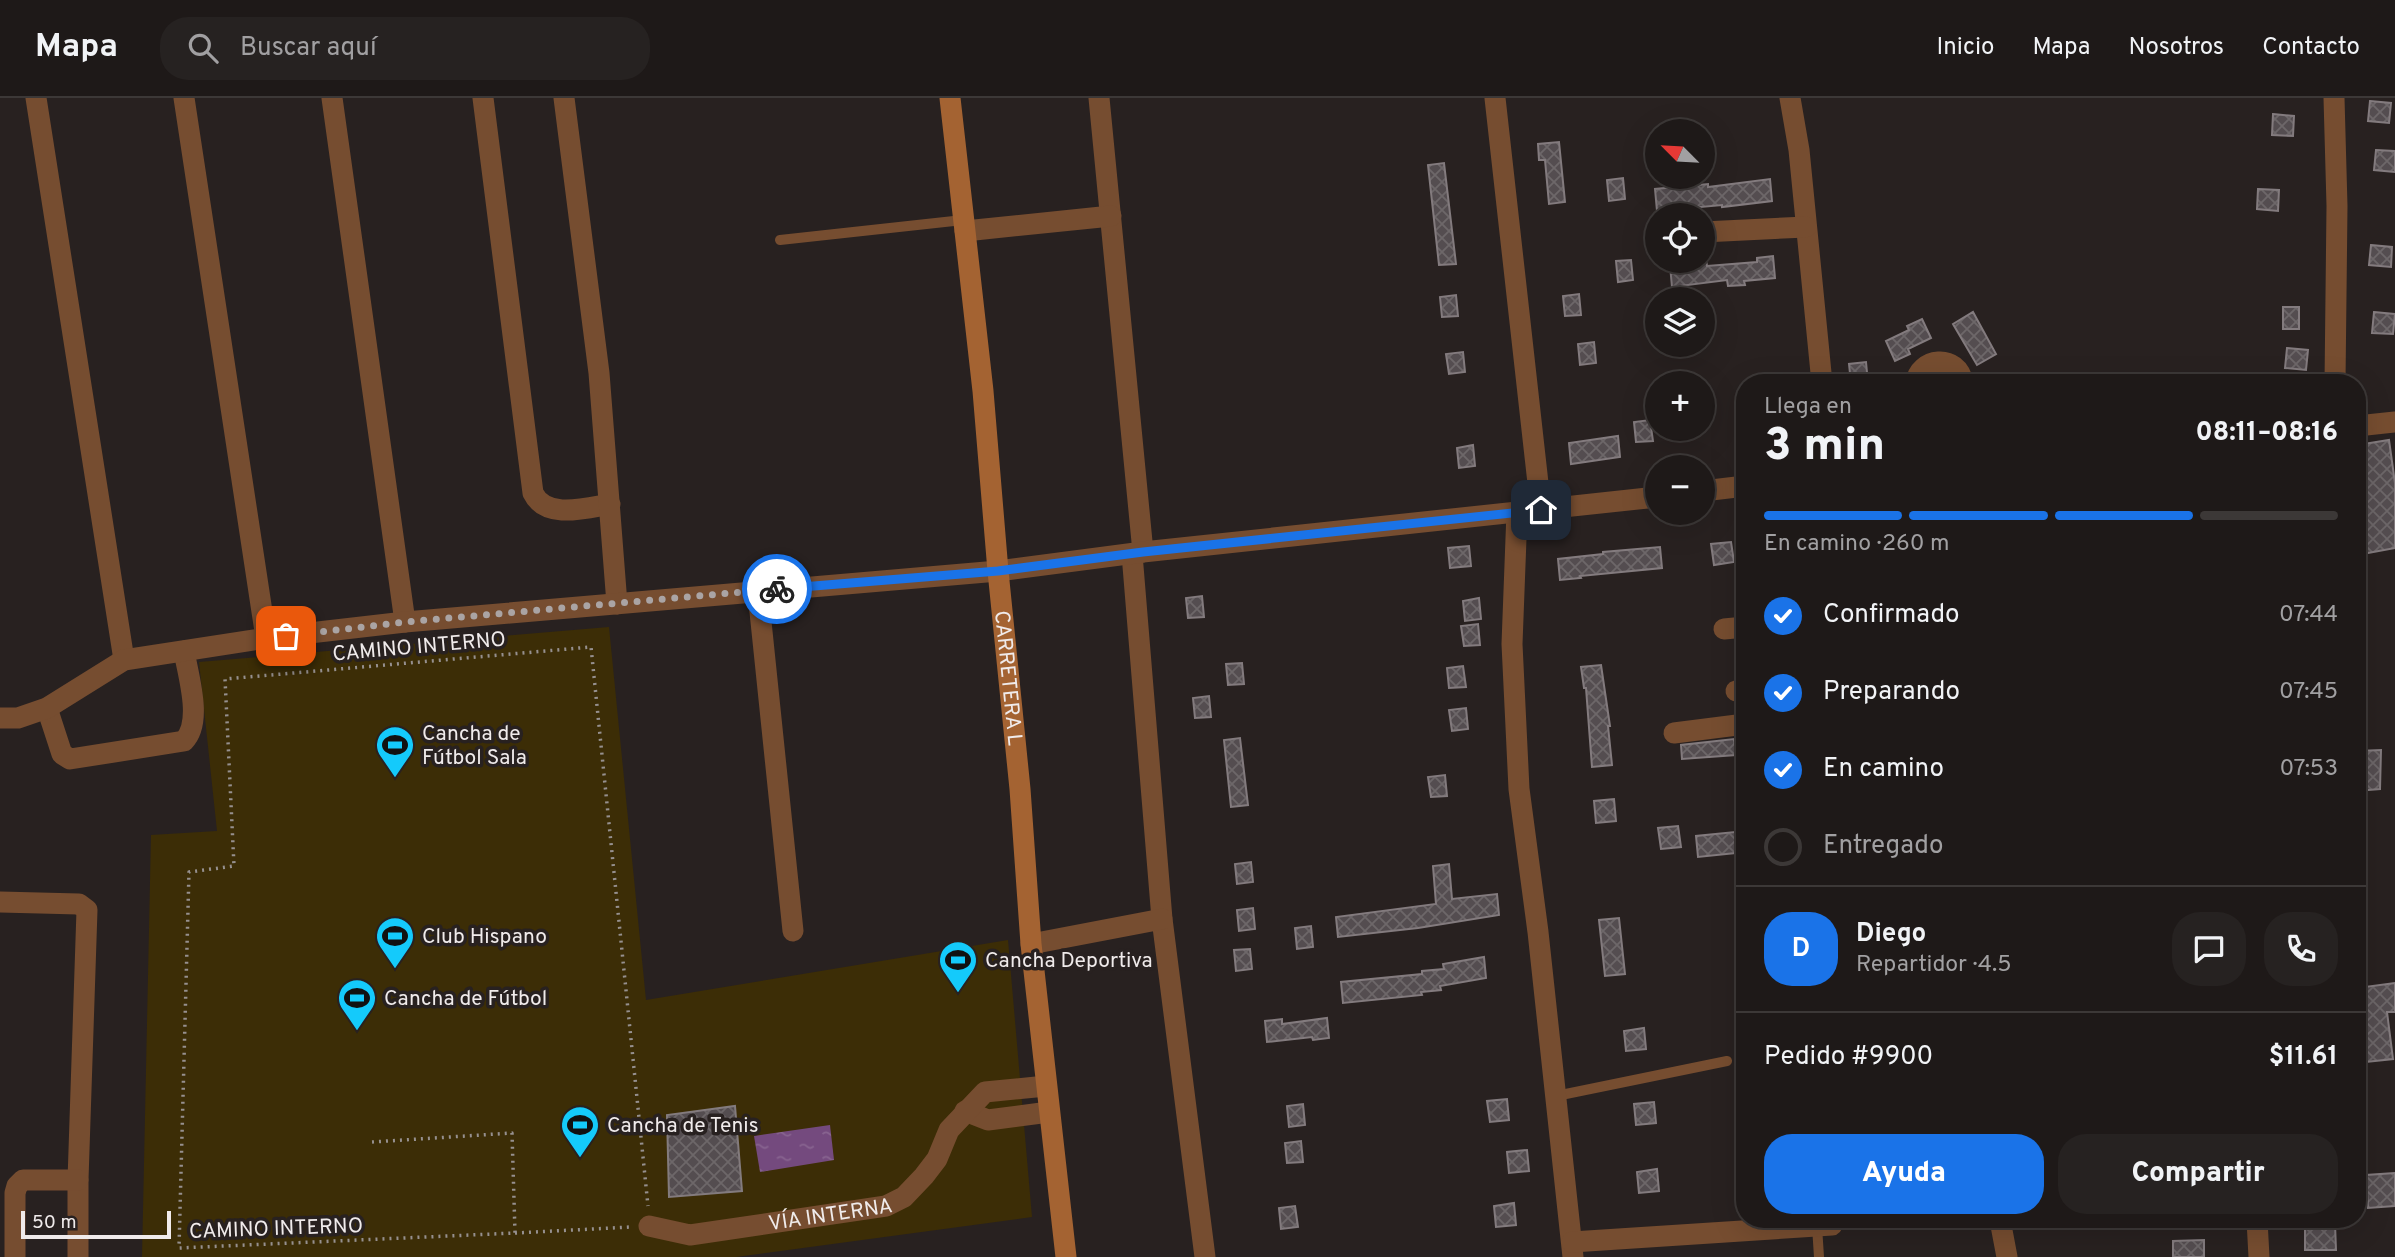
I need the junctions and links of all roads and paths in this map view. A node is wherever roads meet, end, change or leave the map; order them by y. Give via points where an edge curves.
1 (36, 98) edge
2 (184, 98) edge
3 (332, 98) edge
4 (483, 98) edge
5 (564, 98) edge
6 (950, 98) edge
7 (1099, 98) edge
8 (1495, 98) edge
9 (1790, 98) edge
10 (2334, 98) edge
11 (1111, 216) junction
12 (964, 226) junction
13 (1806, 227) junction
14 (1715, 231) edge
15 (780, 240) dead end
16 (1821, 374) edge
17 (1919, 374) edge
18 (1961, 374) edge
19 (2335, 374) edge
20 (2395, 422) edge
21 (2366, 425) edge
22 (1736, 487) edge
23 (1715, 490) edge
24 (1645, 497) edge
25 (610, 504) junction
26 (1541, 510) junction
27 (1517, 512) junction
28 (1137, 553) junction
29 (998, 571) junction
30 (756, 591) junction
31 (617, 604) junction
32 (405, 622) junction
33 (266, 638) junction
34 (184, 651) junction
35 (124, 660) junction
36 (47, 708) junction
37 (0, 718) edge
38 (1736, 725) edge
39 (1674, 733) dead end
40 (0, 902) edge
41 (1162, 919) junction
42 (793, 931) dead end
43 (1031, 944) junction
44 (1727, 1061) dead end
45 (1046, 1086) junction
46 (1556, 1096) junction
47 (965, 1111) junction
48 (1049, 1112) junction
49 (372, 1142) dead end
50 (78, 1180) junction
51 (649, 1226) junction
52 (1793, 1228) edge
53 (1824, 1228) edge
54 (2002, 1228) edge
55 (2257, 1228) edge
56 (514, 1233) junction
57 (1572, 1249) edge
58 (15, 1257) edge
59 (78, 1257) edge
60 (1066, 1257) edge
61 (1205, 1257) edge
62 (1819, 1257) edge
63 (2007, 1257) edge
64 (2259, 1257) edge

1 - 35 street
2 - 33 street
3 - 32 street
4 - 25 street via 533,493 542,506 551,508
5 - 25 street via 599,373
6 - 12 street, CARRETERA L
7 - 11 street
8 - 26 street
9 - 13 street
10 - 19 street
11 - 12 street
11 - 28 street
12 - 15 lane
12 - 29 street, CARRETERA L
13 - 14 street
13 - 16 street
17 - 18 street via 1946,361
20 - 21 street
22 - 23 street
24 - 26 street
25 - 31 street
26 - 27 street
27 - 28 street
27 - 46 street via 1512,644 1519,789
28 - 29 street
28 - 41 street
29 - 30 street
29 - 43 street, CARRETERA L
30 - 31 street
30 - 42 street
31 - 32 street
32 - 33 street
33 - 34 street
34 - 35 street
34 - 36 street via 194,720 184,741 70,759 62,754
35 - 36 street
36 - 37 street via 18,718
38 - 39 street
40 - 50 street via 79,904 87,910
41 - 43 street
41 - 61 street
43 - 45 street, CARRETERA L
44 - 46 lane
45 - 47 street via 985,1092
45 - 48 street, CARRETERA L
46 - 57 street
47 - 48 street via 988,1120
47 - 51 street, VÍA INTERNA via 949,1130 937,1159 895,1203 690,1235
48 - 60 street, CARRETERA L
49 - 56 path via 512,1133
50 - 58 street via 23,1180 17,1186
50 - 59 street
51 - 56 path, CAMINO INTERNO
51 - 56 path, CAMINO INTERNO via 591,647 225,679 234,866 189,872 179,1248
52 - 57 street
53 - 62 lane
54 - 63 street
55 - 64 street

